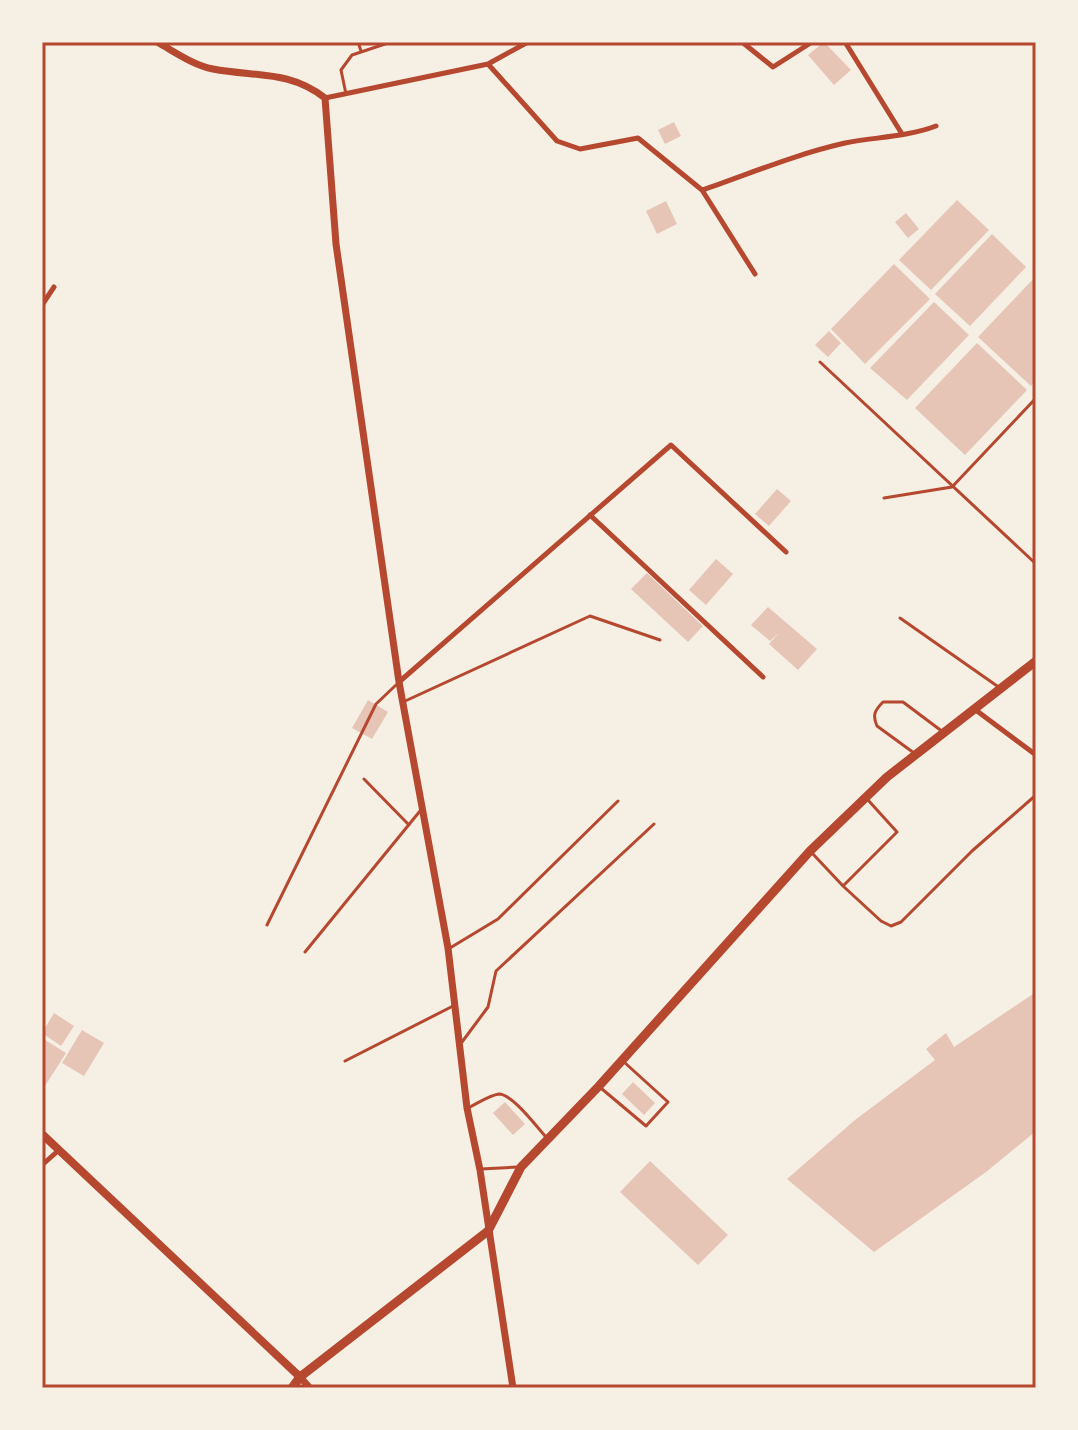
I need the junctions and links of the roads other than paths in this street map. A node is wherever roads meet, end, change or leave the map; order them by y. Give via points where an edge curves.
1 (157, 42) edge
2 (358, 42) edge
3 (391, 42) edge
4 (528, 42) edge
5 (742, 42) edge
6 (812, 42) edge
7 (845, 42) edge
8 (361, 51) junction
9 (488, 64) junction
10 (346, 94) junction
11 (325, 98) junction
12 (936, 126) dead end
13 (902, 134) junction
14 (702, 190) junction
15 (755, 274) dead end
16 (54, 287) dead end
17 (42, 305) edge
18 (820, 362) dead end
19 (1036, 398) edge
20 (952, 487) junction
21 (884, 498) dead end
22 (590, 515) junction
23 (786, 552) dead end
24 (1036, 564) edge
25 (900, 618) dead end
26 (660, 640) dead end
27 (1036, 661) edge
28 (763, 677) dead end
29 (399, 682) junction
30 (1000, 688) junction
31 (403, 702) junction
32 (973, 708) junction
33 (943, 732) junction
34 (916, 754) junction
35 (1036, 755) edge
36 (364, 779) dead end
37 (1036, 795) edge
38 (866, 798) junction
39 (618, 801) dead end
40 (422, 808) junction
41 (654, 824) dead end
42 (409, 825) junction
43 (810, 851) junction
44 (843, 886) junction
45 (267, 925) dead end
46 (448, 948) junction
47 (305, 952) dead end
48 (455, 1005) junction
49 (460, 1045) junction
50 (621, 1059) junction
51 (345, 1061) dead end
52 (599, 1086) junction
53 (467, 1108) junction
54 (42, 1134) edge
55 (548, 1139) junction
56 (60, 1149) junction
57 (42, 1165) edge
58 (521, 1167) junction
59 (480, 1170) junction
60 (488, 1231) junction
61 (300, 1377) junction
62 (292, 1388) edge
63 (310, 1388) edge
64 (513, 1388) edge

1 - 11 street via 211,69 281,76 308,84
2 - 8 lane
3 - 8 lane
4 - 9 street
5 - 6 street via 773,67
7 - 13 street
8 - 10 lane via 341,70
9 - 10 street
9 - 14 street via 557,141 580,149 638,138
10 - 11 street
11 - 29 street via 336,244
12 - 13 street
13 - 14 street via 841,144
14 - 15 street
16 - 17 street
18 - 20 lane
19 - 20 lane
20 - 21 lane
20 - 24 lane
22 - 23 street via 671,445
22 - 28 street
22 - 29 street
25 - 30 lane
26 - 31 lane via 590,616
27 - 30 main road
29 - 31 street
29 - 45 lane via 376,704
30 - 32 main road
31 - 40 street
32 - 33 main road
32 - 35 street
33 - 34 main road
33 - 34 lane via 903,702 883,702 875,710 877,726
34 - 38 main road
36 - 42 lane
37 - 44 lane via 901,922 891,926 881,921
38 - 43 main road
38 - 44 lane via 897,832
39 - 46 lane via 498,919
40 - 42 lane
40 - 46 street
41 - 49 lane via 496,971 488,1007
42 - 47 lane
43 - 44 lane
43 - 50 main road
46 - 48 street
48 - 49 street
48 - 51 lane
49 - 53 street
50 - 52 main road
50 - 52 lane via 668,1102 646,1126
52 - 55 main road
53 - 55 lane via 503,1094
53 - 59 street
54 - 56 main road
55 - 58 main road
56 - 57 street
56 - 61 main road
58 - 59 lane
58 - 60 main road
59 - 60 street
60 - 61 main road
60 - 64 street
61 - 62 main road
61 - 63 street

